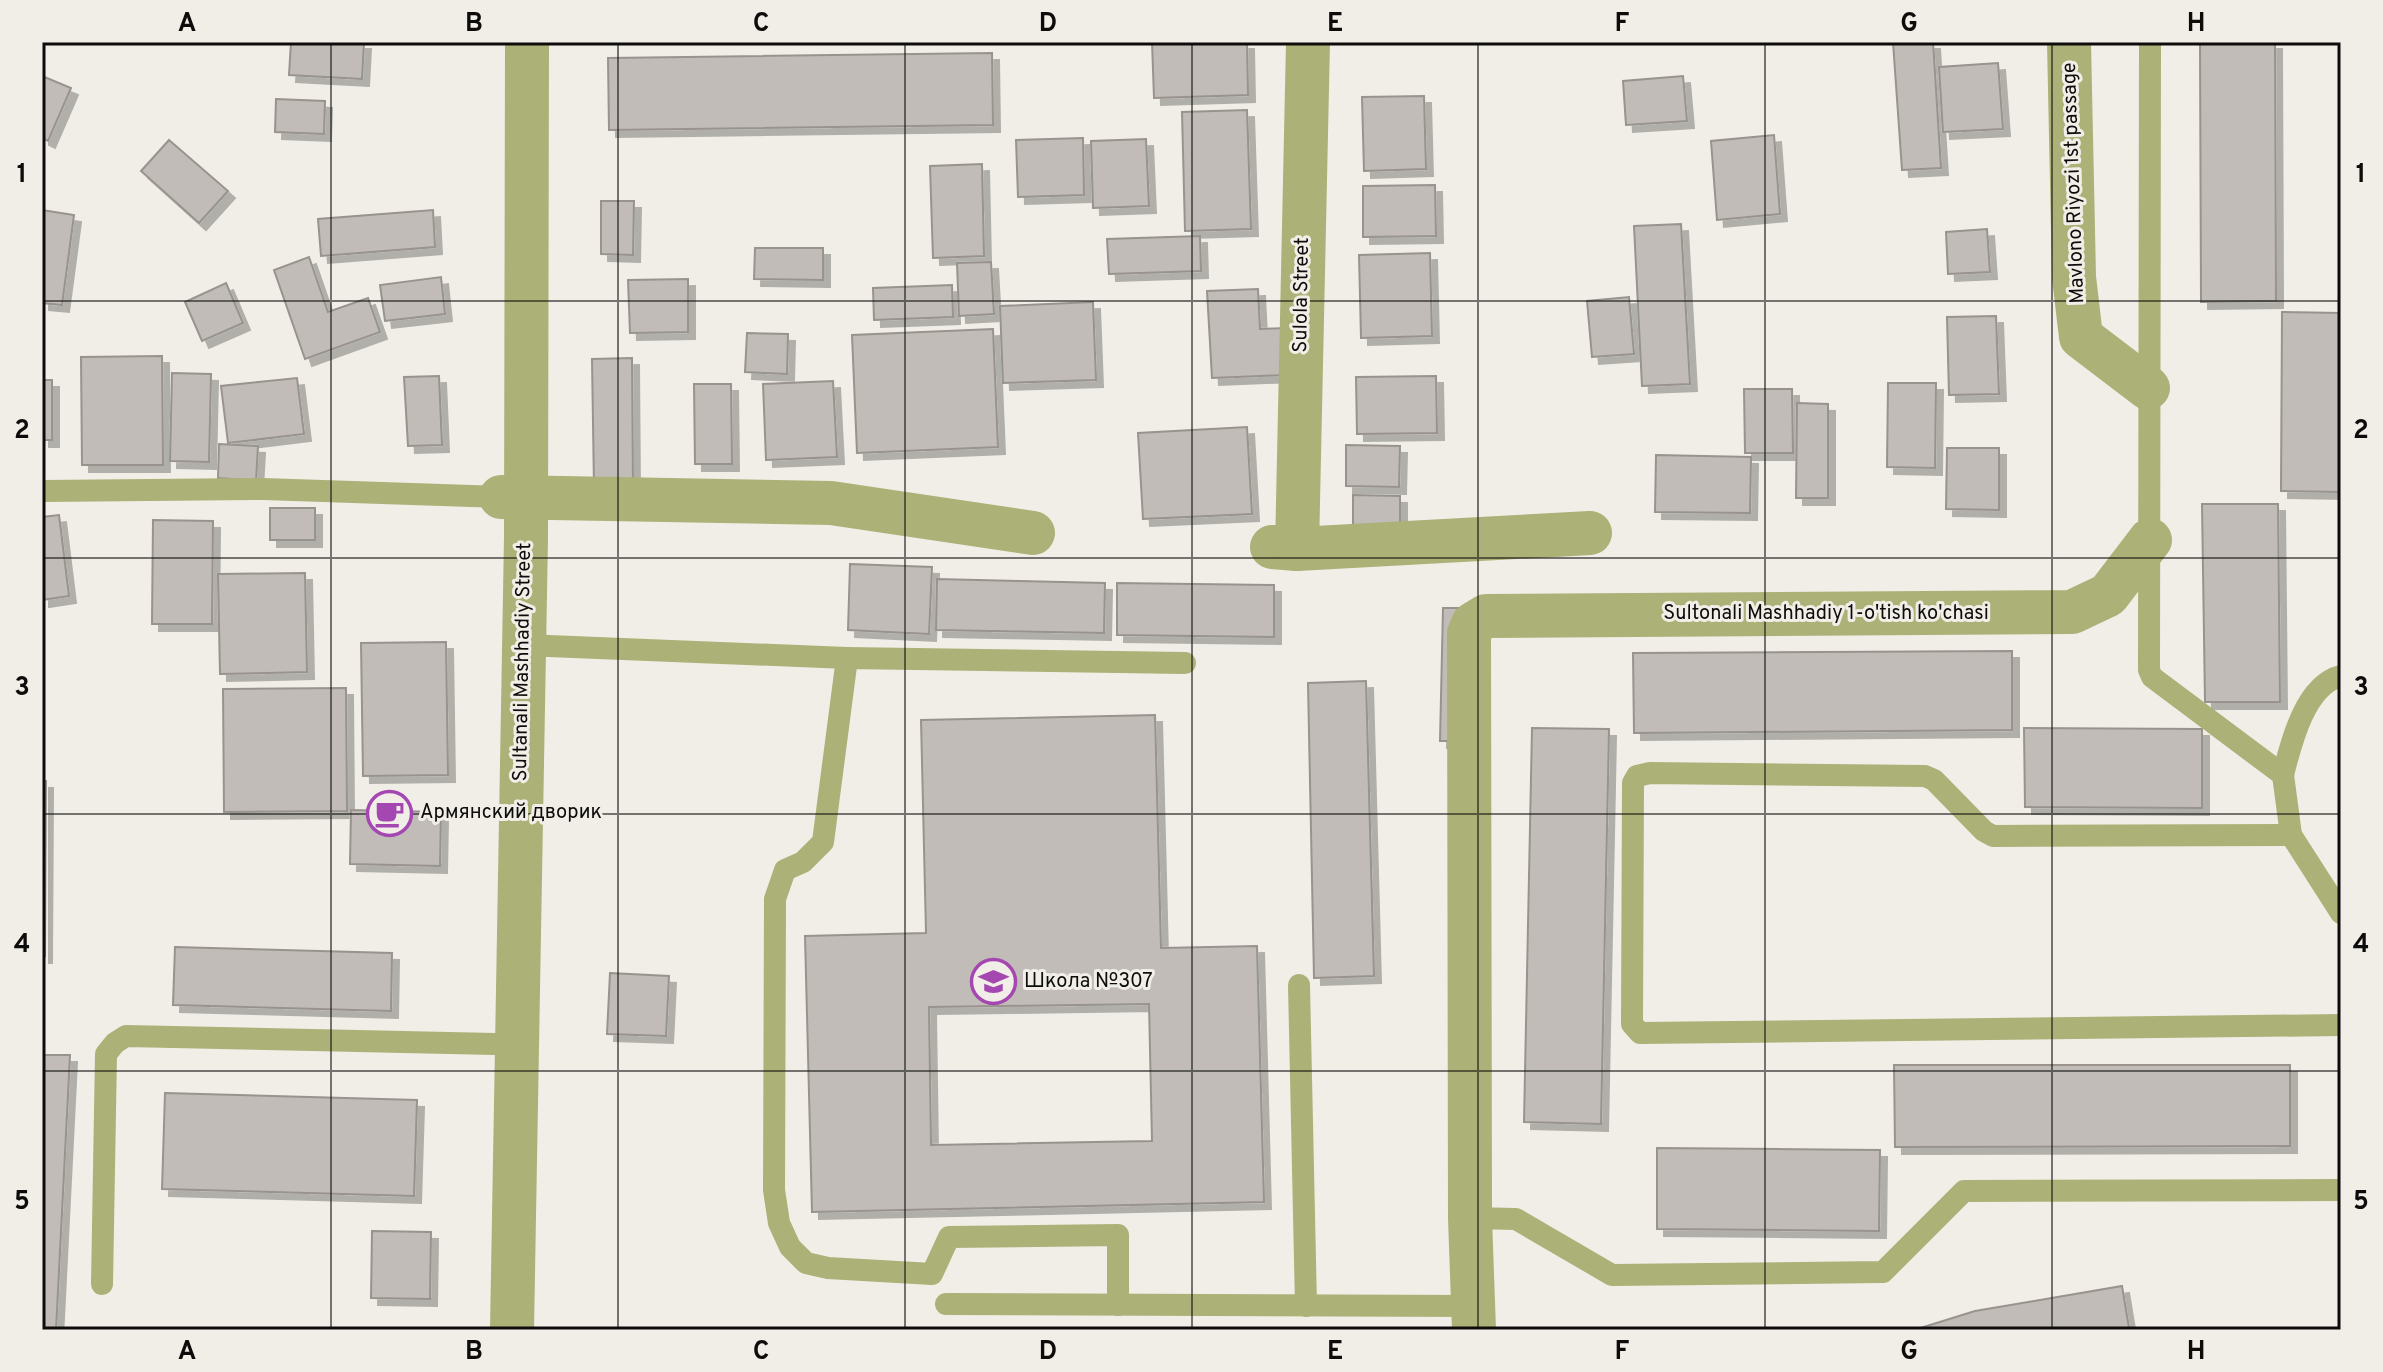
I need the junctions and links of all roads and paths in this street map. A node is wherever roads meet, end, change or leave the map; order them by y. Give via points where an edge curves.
1 (499, 42) edge
2 (527, 42) edge
3 (1308, 42) edge
4 (2069, 42) edge
5 (2150, 42) edge
6 (2148, 388) junction
7 (42, 491) edge
8 (513, 497) junction
9 (1033, 533) dead end
10 (1590, 533) dead end
11 (2150, 540) junction
12 (524, 645) junction
13 (847, 658) junction
14 (1185, 663) dead end
15 (2341, 676) edge
16 (2283, 775) junction
17 (2291, 835) junction
18 (2341, 913) edge
19 (1299, 985) dead end
20 (2341, 1025) edge
21 (495, 1044) junction
22 (2341, 1190) edge
23 (1470, 1218) junction
24 (102, 1284) dead end
25 (946, 1304) dead end
26 (1118, 1305) junction
27 (1306, 1306) junction
28 (1474, 1318) edge
29 (490, 1330) edge
30 (512, 1330) edge

1 - 8 street, Sultаnali Mashhadiy Street
2 - 8 street, Sultаnali Mashhadiy Street
3 - 10 street, Sulola Street via 1284,548
4 - 6 street, Mavlono Riyozi 1st passage via 2074,277 2081,337
5 - 6 lane
6 - 11 lane
7 - 8 lane via 263,489
8 - 9 street via 831,503
8 - 12 street, Sultаnali Mashhadiy Street
8 - 21 street, Sultаnali Mashhadiy Street via 497,642
11 - 16 lane via 2150,674
11 - 23 street, Sultonali Mashhadiy 1-o'tish ko'chasi via 2108,595 2072,612 1486,616 1473,624
12 - 13 lane
12 - 30 street, Sultаnali Mashhadiy Street
13 - 14 lane
13 - 26 lane via 823,842 803,862 785,870 775,899 774,1190 779,1223 790,1247 806,1263 932,1274 949,1237 1118,1235
15 - 16 lane via 2320,688 2294,730
16 - 17 lane
17 - 18 lane
17 - 20 lane via 1993,836 1925,776 1637,776 1632,1024 1640,1033
19 - 27 lane
21 - 24 lane via 126,1036 106,1054
21 - 29 street, Sultаnali Mashhadiy Street
22 - 23 lane via 1964,1191 1883,1272 1612,1275 1516,1219
23 - 28 street
25 - 26 lane
26 - 27 lane
27 - 28 lane

